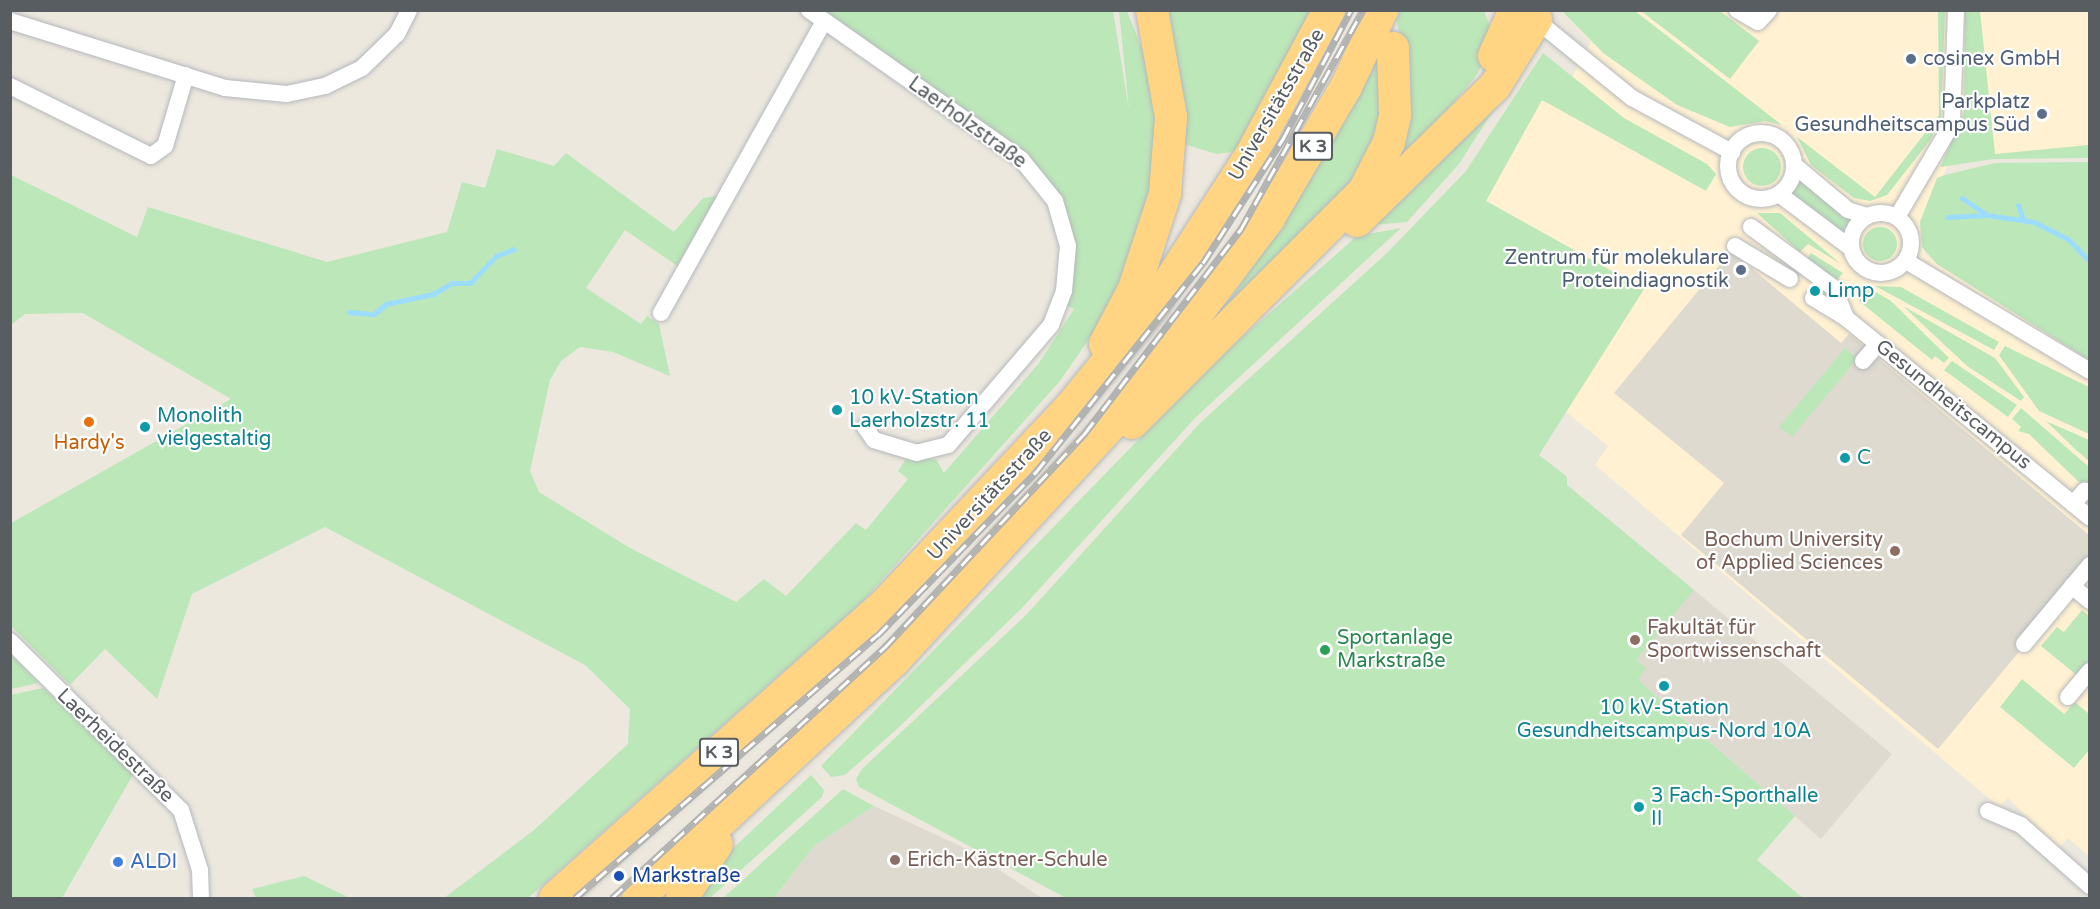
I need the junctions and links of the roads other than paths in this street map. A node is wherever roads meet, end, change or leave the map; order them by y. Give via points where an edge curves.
1 (409, 10) edge
2 (809, 10) edge
3 (1152, 10) edge
4 (1329, 10) edge
5 (1382, 10) edge
6 (1737, 10) edge
7 (1769, 10) edge
8 (1956, 10) edge
9 (1531, 14) edge
10 (10, 21) edge
11 (824, 21) junction
12 (1393, 48) dead end
13 (186, 75) junction
14 (10, 86) edge
15 (1732, 152) junction
16 (1794, 165) junction
17 (1779, 194) junction
18 (1867, 216) junction
19 (1897, 217) junction
20 (1751, 226) dead end
21 (1314, 245) junction
22 (1735, 246) dead end
23 (1851, 248) junction
24 (1802, 258) junction
25 (1906, 261) junction
26 (1813, 298) dead end
27 (661, 313) dead end
28 (1846, 318) junction
29 (1878, 344) junction
30 (1863, 361) dead end
31 (2090, 371) edge
32 (1068, 410) junction
33 (865, 427) dead end
34 (2085, 490) dead end
35 (1054, 493) junction
36 (2073, 504) junction
37 (2090, 518) edge
38 (2090, 565) edge
39 (2072, 586) junction
40 (2090, 600) edge
41 (10, 641) edge
42 (2024, 644) dead end
43 (2090, 671) edge
44 (2068, 697) dead end
45 (746, 801) junction
46 (1988, 812) dead end
47 (2090, 886) edge
48 (201, 898) edge
49 (555, 898) edge
50 (638, 898) edge
51 (682, 898) edge

1 - 13 street via 397,34 362,68 307,92 256,93
2 - 11 street, Laerholzstraße
3 - 32 highway via 1171,117 1166,194 1134,289
4 - 32 highway, Universitätsstraße / K 3 via 1251,155 1154,305
5 - 35 highway, K 3 via 1312,147 1231,274
6 - 7 street via 1758,22
8 - 19 street via 1952,124
9 - 15 street via 1644,106
9 - 21 highway via 1495,86 1367,212
10 - 13 street
11 - 27 street
11 - 33 street, Laerholzstraße via 1021,159 1055,201 1068,246 1064,291 1051,325 948,444 917,453 874,440
12 - 21 highway via 1397,87 1389,142 1364,191
13 - 14 street via 165,146 151,156
15 - 16 street via 1746,137 1768,134 1786,144
15 - 17 street via 1729,173 1739,190 1759,199
16 - 17 street
16 - 18 street via 1848,210
17 - 23 street
18 - 19 street
18 - 23 street via 1854,230
19 - 25 street via 1910,236
20 - 24 street
21 - 35 highway via 1175,385
22 - 24 street via 1788,278
23 - 25 street via 1860,266 1879,274
24 - 28 street via 1834,288
25 - 31 street
26 - 28 street, Gesundheitscampus
28 - 29 street, Gesundheitscampus
29 - 30 street
29 - 36 street, Gesundheitscampus
32 - 49 highway, Universitätsstraße / K 3 via 884,605
34 - 36 street
35 - 45 highway, K 3 via 922,632
36 - 37 street, Gesundheitscampus
38 - 39 street
39 - 40 street
39 - 42 street
41 - 48 street, Laerheidestraße via 170,795 192,840
43 - 44 street
45 - 50 highway, K 3
45 - 51 highway
46 - 47 street via 2021,825

